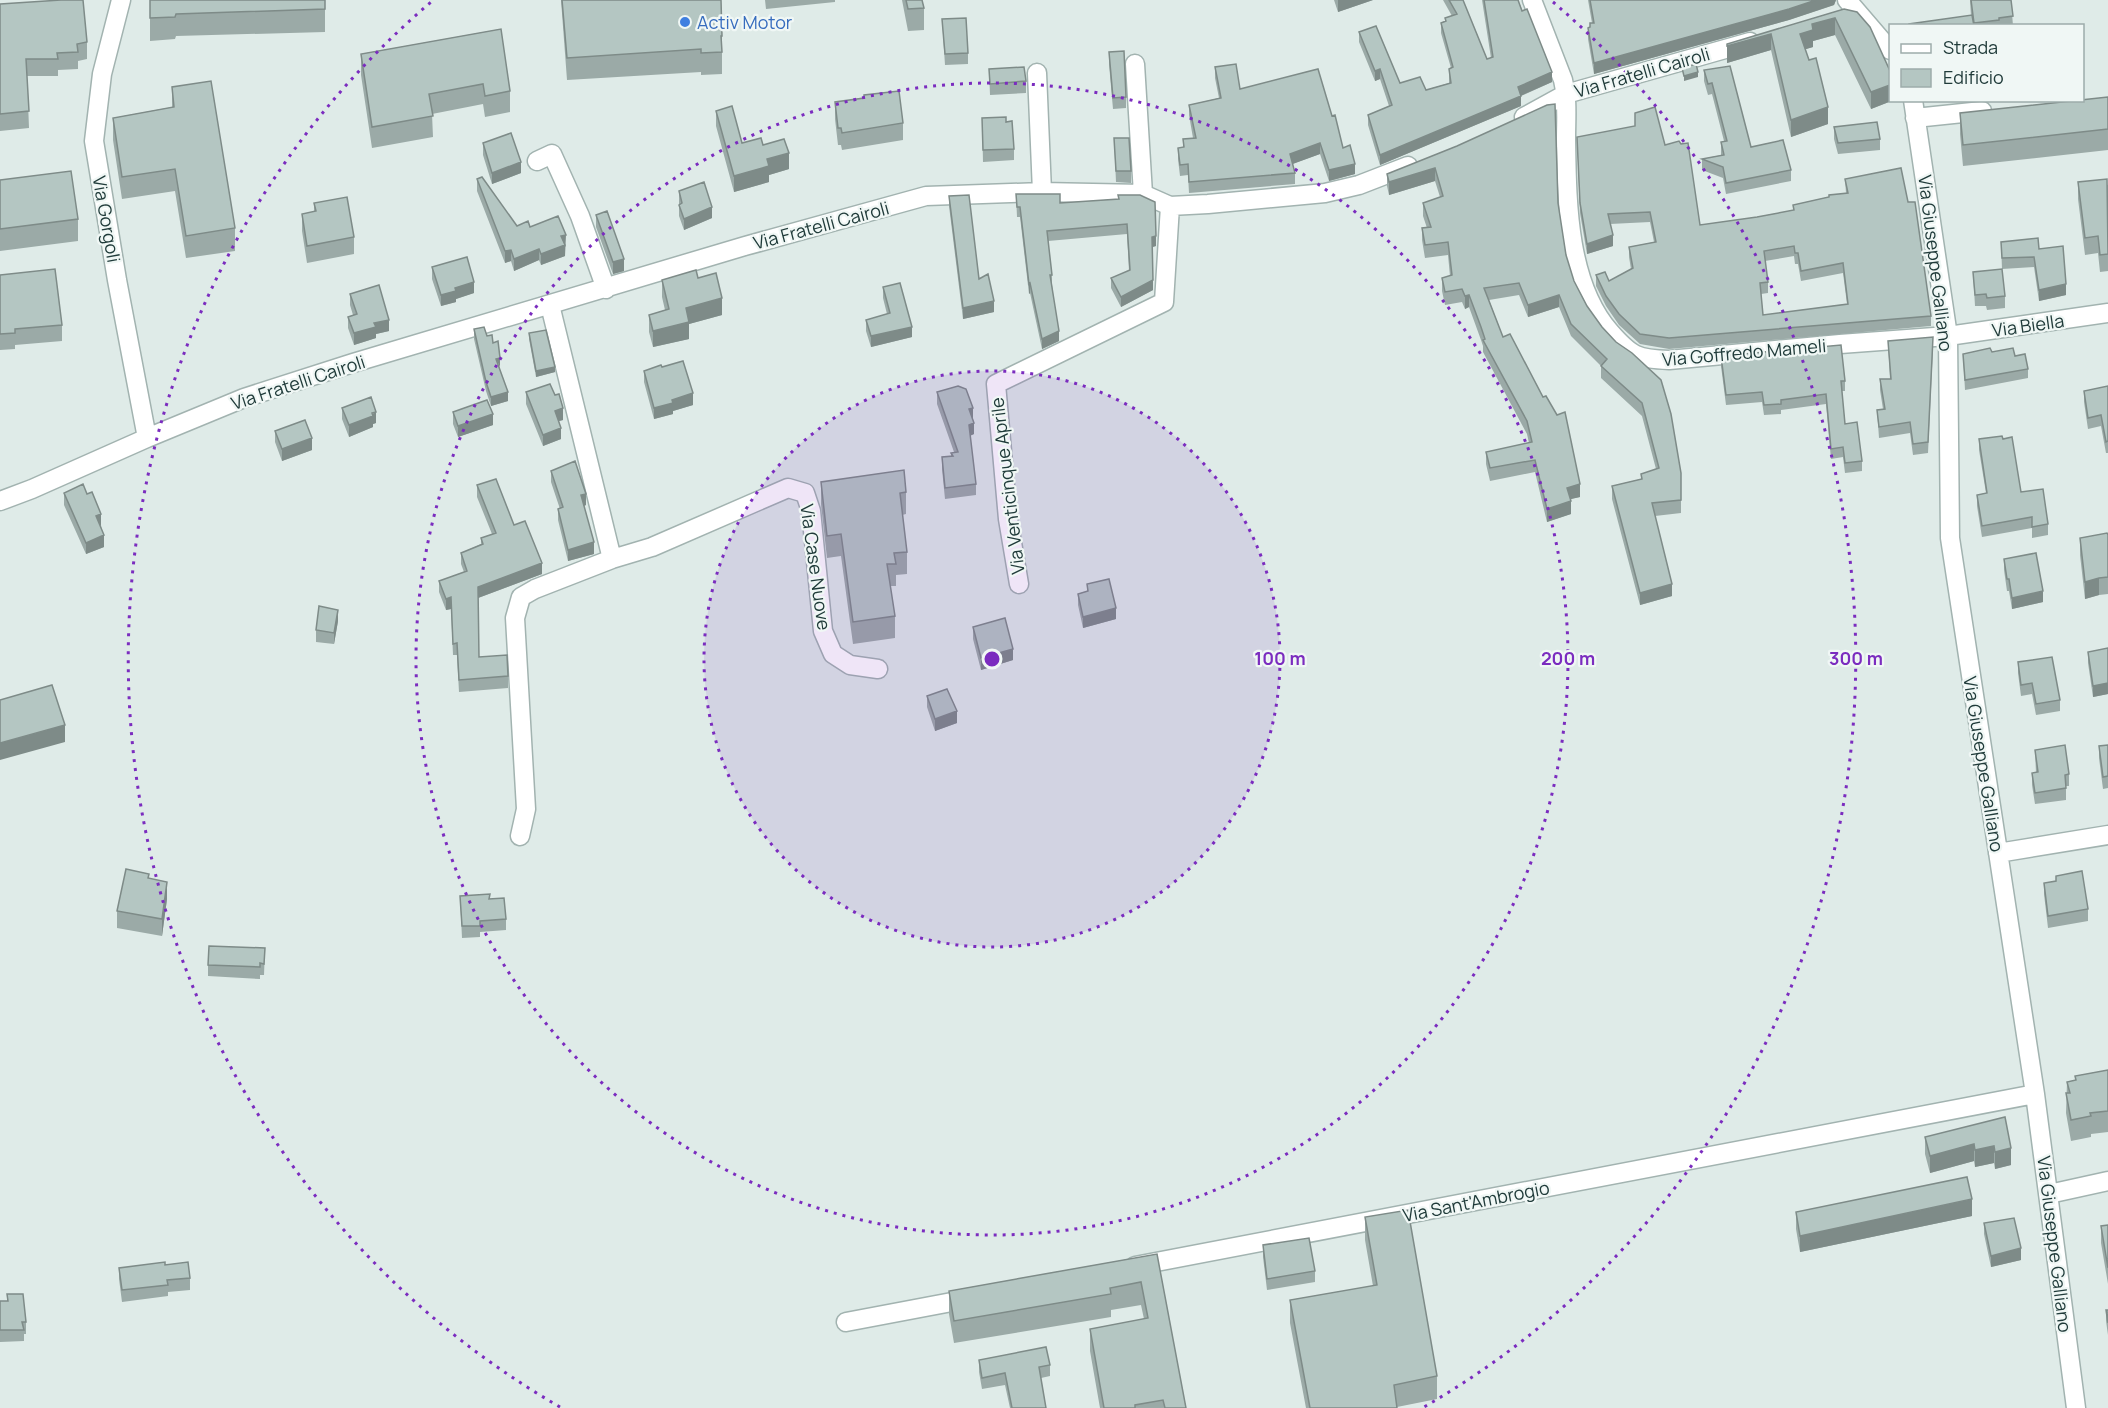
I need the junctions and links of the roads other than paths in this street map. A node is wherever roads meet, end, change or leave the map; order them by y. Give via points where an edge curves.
1 (121, 0) edge
2 (1532, 0) edge
3 (1847, 0) edge
4 (1834, 18) edge
5 (1864, 19) junction
6 (1770, 37) edge
7 (1889, 49) edge
8 (1135, 64) dead end
9 (1037, 73) dead end
10 (1566, 94) junction
11 (1914, 109) edge
12 (1995, 110) edge
13 (1509, 124) edge
14 (537, 160) dead end
15 (1421, 161) edge
16 (1042, 192) junction
17 (1143, 194) junction
18 (1170, 206) junction
19 (606, 289) junction
20 (550, 305) junction
21 (2108, 313) edge
22 (1948, 336) junction
23 (147, 438) junction
24 (0, 501) edge
25 (612, 559) junction
26 (1019, 584) dead end
27 (878, 669) dead end
28 (2108, 835) edge
29 (520, 837) dead end
30 (1998, 853) junction
31 (2035, 1094) junction
32 (2108, 1181) edge
33 (2049, 1194) junction
34 (1117, 1270) edge
35 (987, 1295) edge
36 (846, 1322) dead end
37 (2076, 1408) edge

1 - 23 street, Via Gorgoli via 102,74 94,141
2 - 10 street, Via Goffredo Mameli
3 - 5 street
4 - 5 street via 1849,14
5 - 7 street
6 - 10 street, Via Fratelli Cairoli
8 - 17 street
9 - 16 street
10 - 13 street, Via Fratelli Cairoli
10 - 22 street, Via Goffredo Mameli via 1570,225 1583,287 1600,321 1625,348 1644,359 1669,360
11 - 12 street, Via Giuseppe Galliano
11 - 22 street, Via Giuseppe Galliano
14 - 19 street via 552,154
15 - 18 street, Via Fratelli Cairoli via 1359,185 1325,193
16 - 17 street, Via Fratelli Cairoli
16 - 19 street, Via Fratelli Cairoli via 926,196
17 - 18 street, Via Fratelli Cairoli
18 - 26 street, Via Venticinque Aprile via 1164,302 996,384 1008,519
19 - 20 street, Via Fratelli Cairoli
20 - 23 street, Via Fratelli Cairoli via 244,398
20 - 25 street
21 - 22 street, Via Biella
22 - 30 street, Via Giuseppe Galliano via 1950,538
23 - 24 street, Via Fratelli Cairoli
25 - 27 street, Via Case Nuove via 652,547 788,488 805,493 811,511 823,631 833,654 850,665
25 - 29 street, Via Case Nuove via 521,597 514,618 526,809
28 - 30 street
30 - 31 street, Via Giuseppe Galliano
31 - 33 street, Via Giuseppe Galliano
31 - 34 street, Via Sant'Ambrogio
32 - 33 street
33 - 37 street, Via Giuseppe Galliano
35 - 36 street

